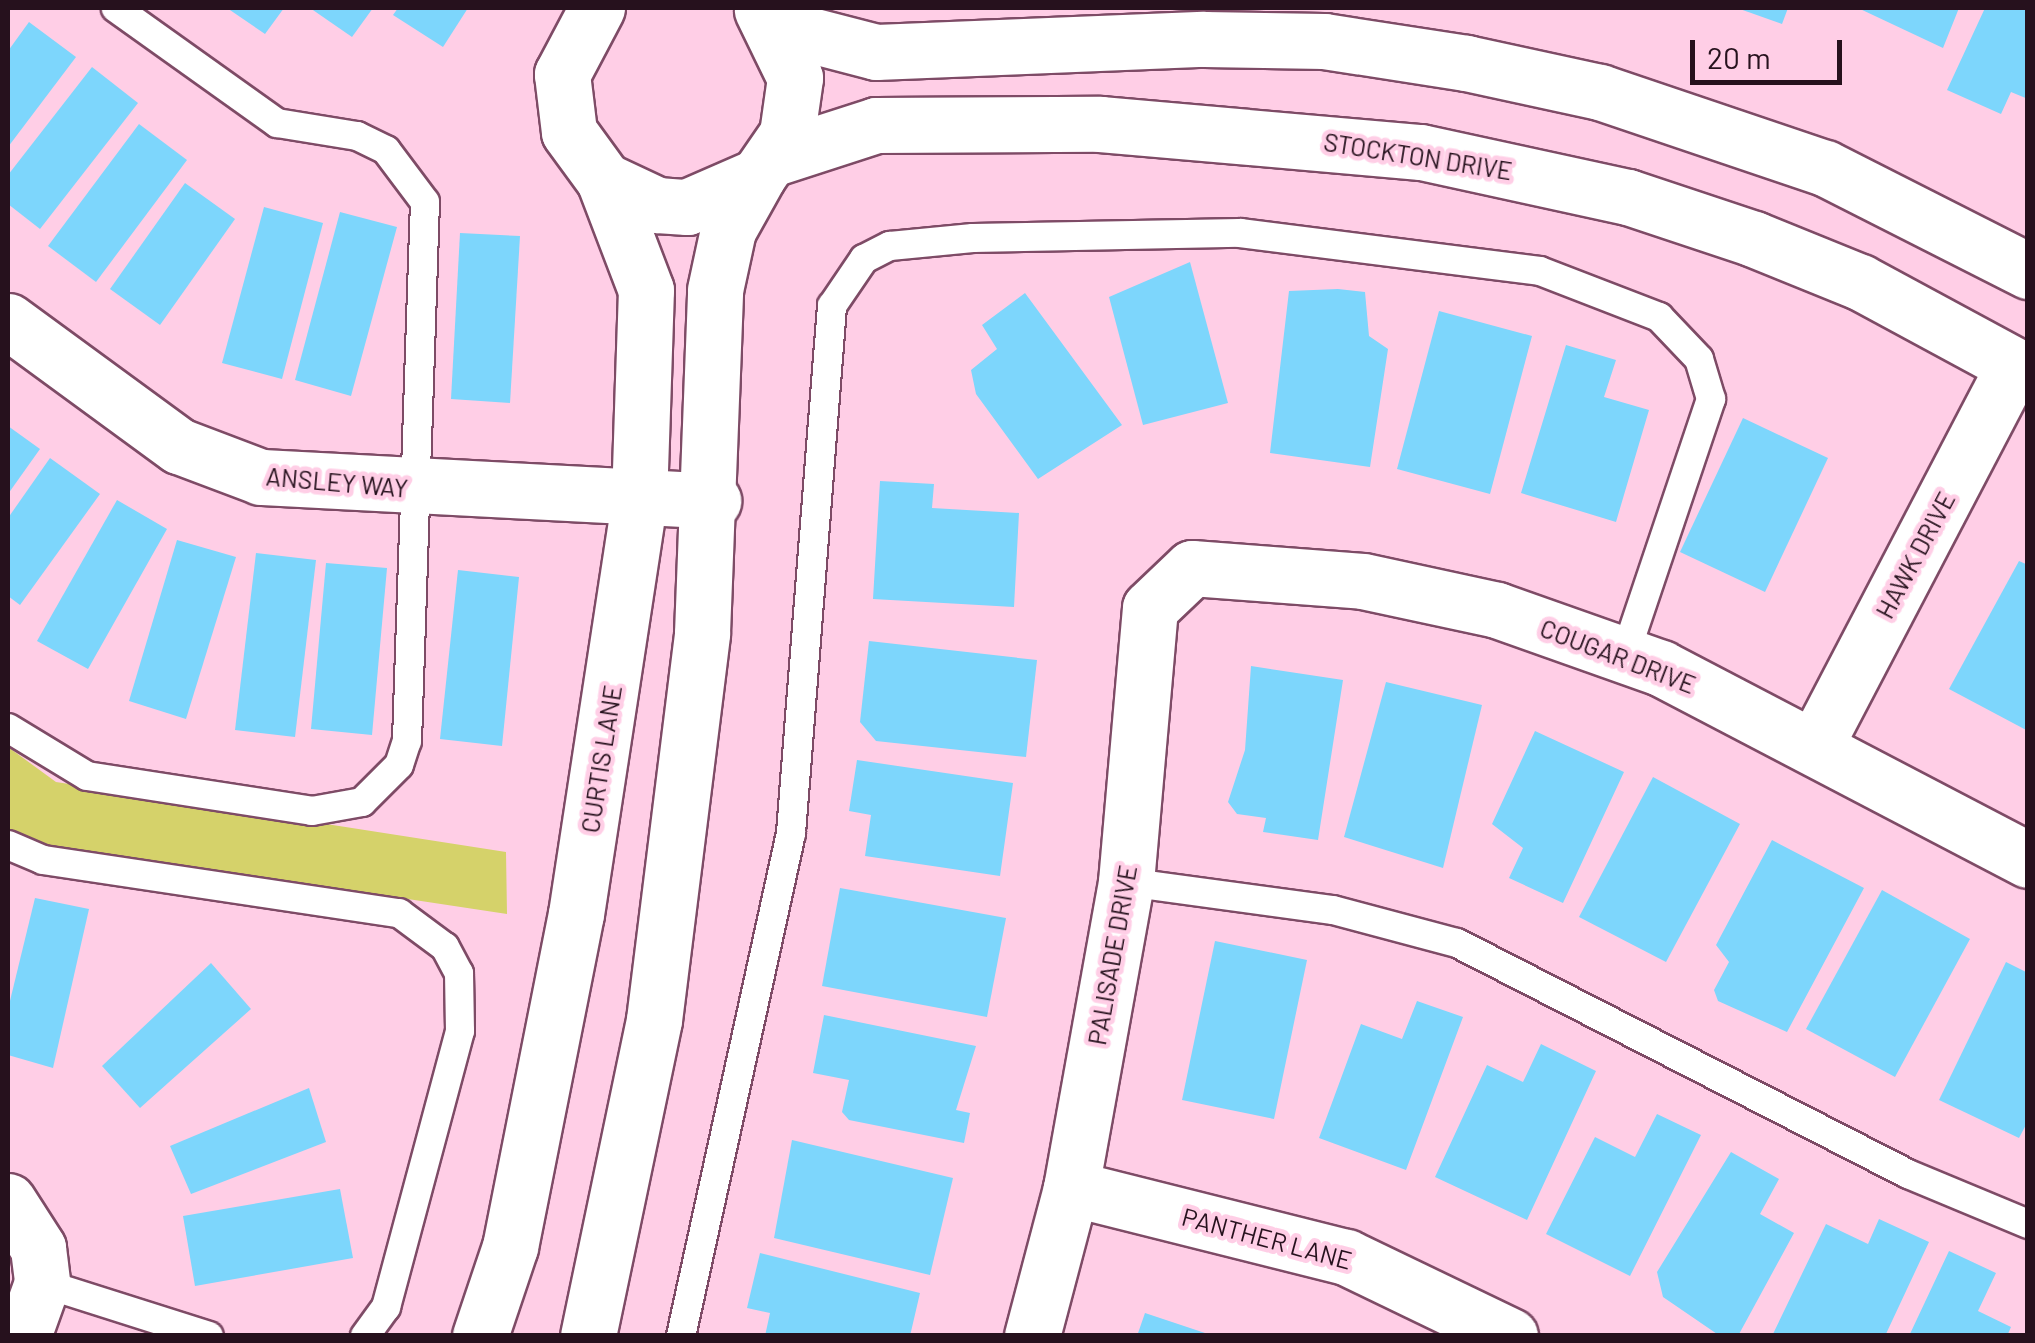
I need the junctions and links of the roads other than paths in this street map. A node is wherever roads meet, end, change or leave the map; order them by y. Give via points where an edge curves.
1 (116, 8) edge
2 (597, 8) edge
3 (768, 17) edge
4 (766, 167) junction
5 (604, 180) junction
6 (2028, 272) edge
7 (8, 322) edge
8 (2023, 359) edge
9 (416, 488) junction
10 (639, 500) junction
11 (713, 501) junction
12 (1174, 576) joint
13 (1624, 655) junction
14 (8, 728) edge
15 (1816, 744) junction
16 (8, 845) edge
17 (2023, 847) edge
18 (1126, 882) junction
19 (1070, 1188) junction
20 (19, 1216) edge
21 (2028, 1224) edge
22 (42, 1283) junction
23 (23, 1336) edge
24 (210, 1336) edge
25 (366, 1336) edge
26 (480, 1336) edge
27 (588, 1336) edge
28 (681, 1336) edge
29 (1032, 1336) edge
30 (1510, 1336) edge

1 - 9 lane via 278,123 357,136 409,174 424,202
2 - 5 street via 570,45 562,103 569,132
3 - 4 street via 795,92
3 - 6 street via 876,52 1204,39 1324,42 1466,63 1600,92 1825,168
4 - 5 street, STOCKTON DRIVE via 686,207 657,205
4 - 8 street, STOCKTON DRIVE via 876,124 1100,124 1421,152 1628,197 1754,238
4 - 11 street via 728,230 715,290
5 - 10 street, CURTIS LANE via 646,290
7 - 9 street, ANSLEY WAY via 209,462 261,477
8 - 15 street, HAWK DRIVE
9 - 10 street, ANSLEY WAY
9 - 14 lane via 407,741 399,765 362,802 312,812 88,776
10 - 11 street, ANSLEY WAY
10 - 26 street, CURTIS LANE via 576,914 510,1247
11 - 27 street via 654,1020
12 - 13 street, COUGAR DRIVE via 1212,565 1362,581 1498,610
12 - 18 street, PALISADE DRIVE via 1150,608
13 - 15 street, COUGAR DRIVE
13 - 28 lane via 1711,398 1699,359 1659,317 1540,272 1240,234 973,238 890,246 864,258 832,306 791,832
15 - 17 street, COUGAR DRIVE
16 - 25 lane via 43,860 399,913 445,948 459,973 460,1032 386,1306
18 - 19 street, PALISADE DRIVE
18 - 21 lane via 1332,910 1457,943 1908,1174
19 - 29 street, PALISADE DRIVE
19 - 30 street, PANTHER LANE via 1346,1257
20 - 22 street
22 - 23 street
22 - 24 lane

